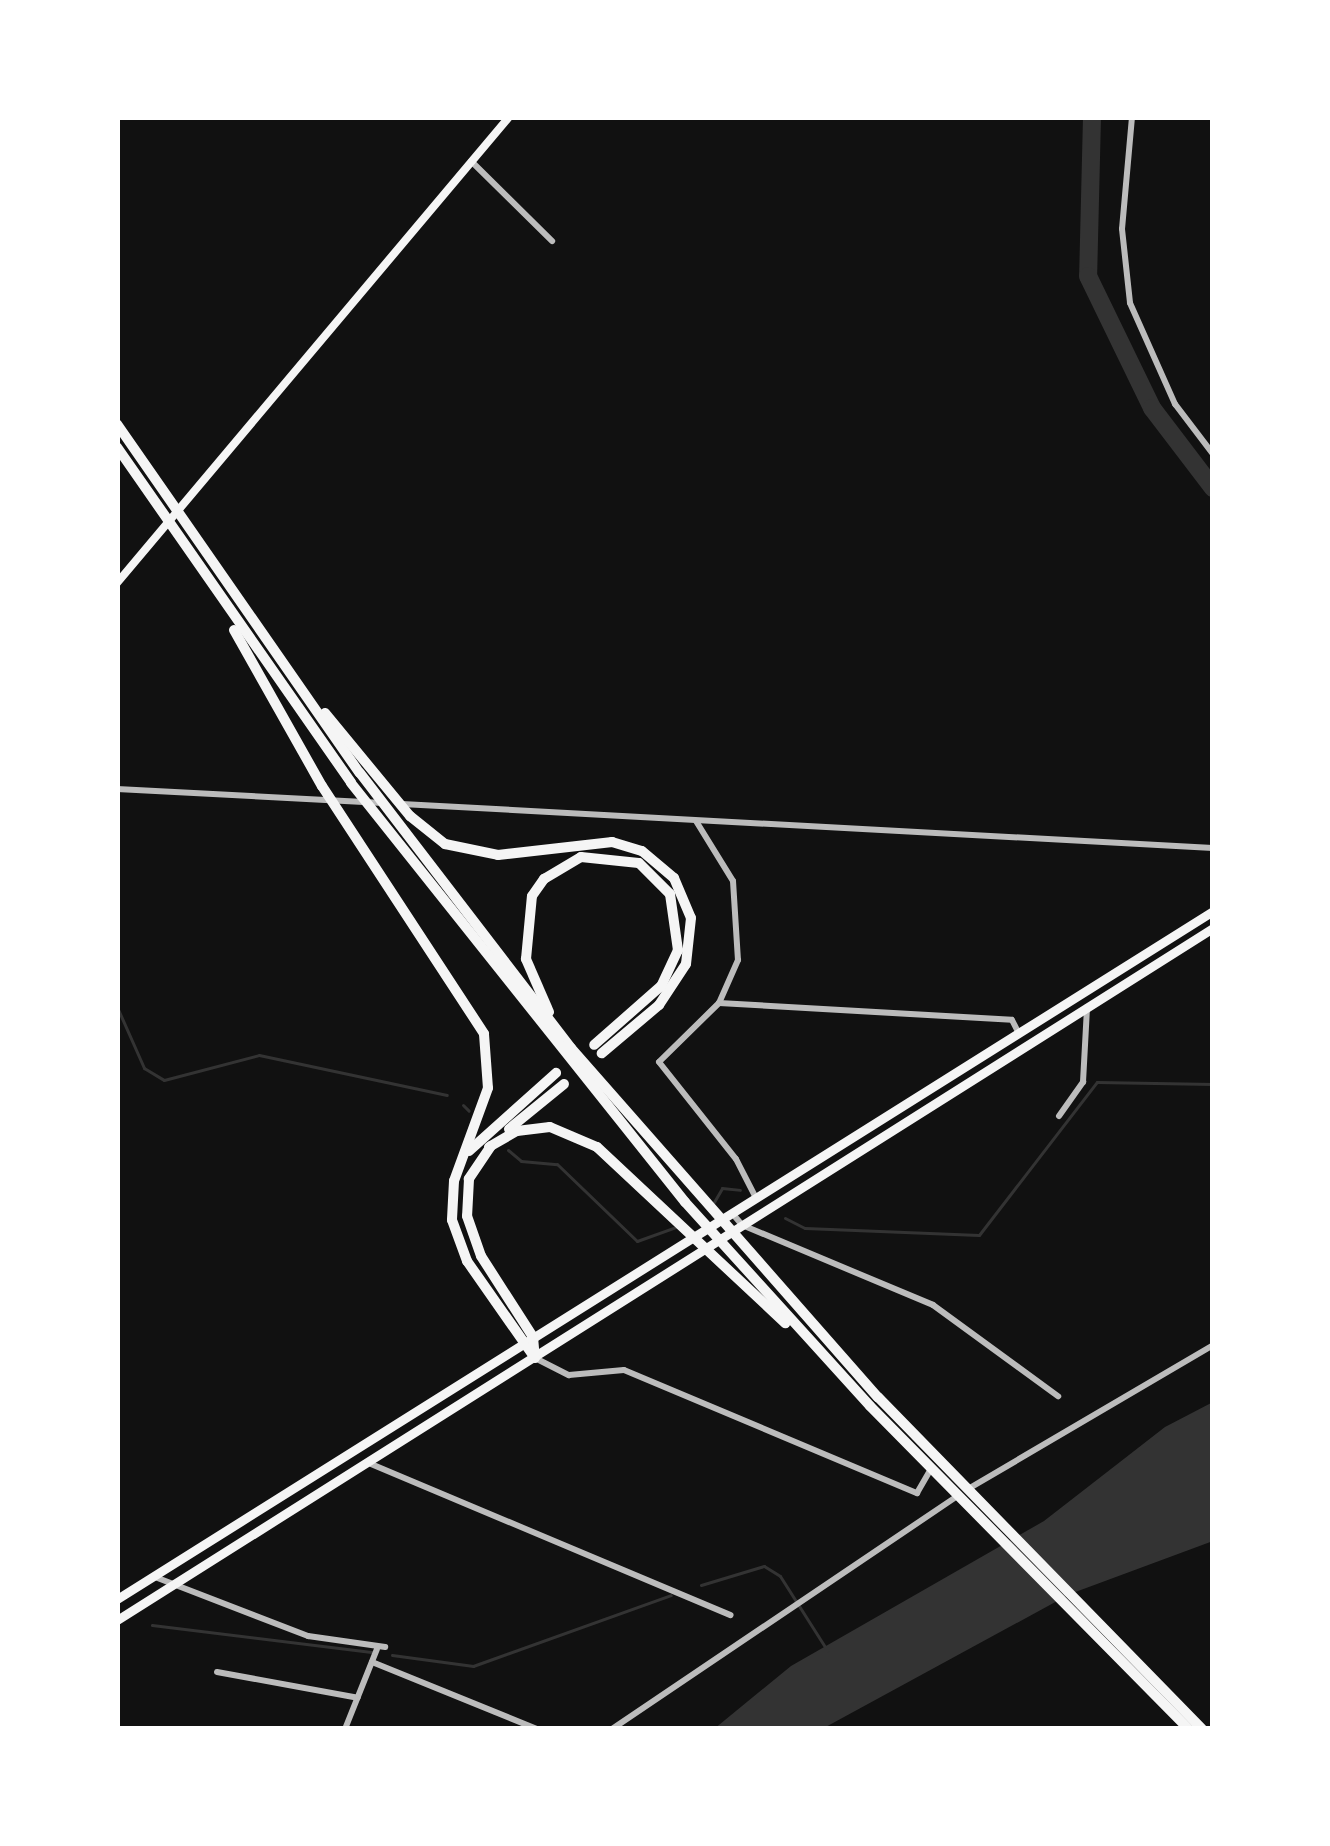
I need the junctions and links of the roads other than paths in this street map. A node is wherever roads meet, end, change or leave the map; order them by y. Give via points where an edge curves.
1 (509, 117) edge
2 (1132, 117) edge
3 (471, 161) junction
4 (552, 241) dead end
5 (117, 424) edge
6 (117, 447) edge
7 (1213, 454) edge
8 (117, 583) edge
9 (216, 595) junction
10 (233, 598) junction
11 (117, 789) edge
12 (695, 819) junction
13 (407, 846) junction
14 (1213, 848) edge
15 (1213, 911) edge
16 (1213, 928) edge
17 (719, 1004) junction
18 (1087, 1007) junction
19 (1019, 1034) junction
20 (1059, 1116) dead end
21 (489, 1147) junction
22 (463, 1158) junction
23 (680, 1178) junction
24 (690, 1198) junction
25 (756, 1198) junction
26 (732, 1213) junction
27 (742, 1225) junction
28 (735, 1260) junction
29 (532, 1337) junction
30 (1213, 1345) edge
31 (520, 1346) junction
32 (535, 1358) junction
33 (1058, 1396) dead end
34 (874, 1402) junction
35 (944, 1448) dead end
36 (371, 1464) junction
37 (153, 1576) junction
38 (174, 1584) junction
39 (117, 1599) edge
40 (731, 1615) dead end
41 (117, 1620) edge
42 (372, 1661) junction
43 (217, 1672) dead end
44 (358, 1698) junction
45 (345, 1729) edge
46 (537, 1729) edge
47 (612, 1729) edge
48 (1188, 1729) edge
49 (1202, 1729) edge

1 - 3 main road
2 - 7 street via 1122,230 1130,303 1175,404
3 - 4 street
3 - 8 main road
5 - 10 highway
6 - 9 highway
9 - 13 highway
9 - 22 highway via 354,835 484,1034 490,1074
10 - 13 highway
10 - 23 highway via 432,836 485,856 612,842 651,856 674,878 692,918 686,964 668,996 598,1049 661,986 680,939 661,880 639,863 601,855 544,878 525,918 526,959 563,1032
11 - 12 street
12 - 14 street
12 - 17 street via 722,856 739,909 738,960
13 - 23 highway
13 - 24 highway
15 - 19 highway
16 - 18 highway
17 - 19 street via 1012,1020
17 - 25 street via 659,1062 736,1159
18 - 20 street via 1083,1082
18 - 27 highway
19 - 25 highway
21 - 22 highway via 560,1078
21 - 28 highway via 517,1131 565,1130
21 - 29 highway via 470,1179 467,1216 481,1256
22 - 31 highway via 452,1194 455,1233
23 - 24 highway
24 - 28 highway
25 - 26 highway
26 - 27 street
26 - 29 highway
27 - 32 highway
27 - 33 street via 933,1305
28 - 34 highway
28 - 34 highway
29 - 31 highway
29 - 32 highway
30 - 47 street via 796,1600
31 - 32 highway
31 - 37 highway
32 - 35 street via 569,1375 624,1370 917,1492
32 - 36 highway
34 - 48 highway
34 - 49 highway
36 - 38 highway
36 - 40 street
37 - 38 street
37 - 39 highway
38 - 41 highway
38 - 42 street via 308,1636 381,1647
42 - 44 street
42 - 46 street
43 - 44 street
44 - 45 street

